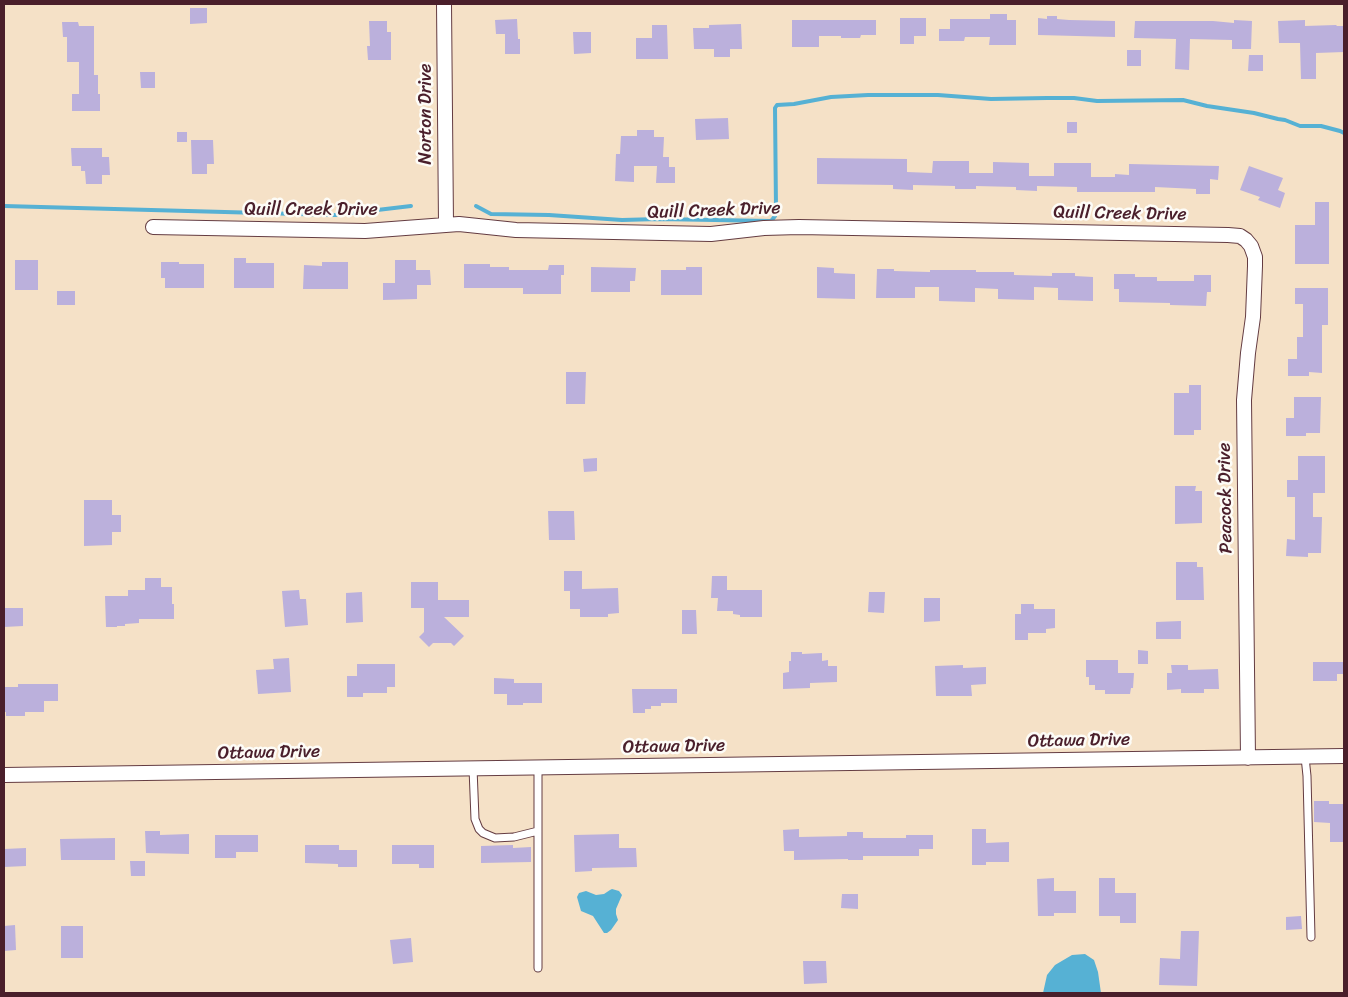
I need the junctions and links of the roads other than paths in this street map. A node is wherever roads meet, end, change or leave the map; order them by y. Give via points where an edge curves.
1 (444, 4) edge
2 (446, 224) junction
3 (153, 227) dead end
4 (1246, 240) joint
5 (1344, 756) edge
6 (1305, 757) junction
7 (1248, 758) junction
8 (538, 767) junction
9 (473, 768) junction
10 (4, 775) edge
11 (538, 831) junction
12 (1311, 937) dead end
13 (538, 968) dead end

1 - 2 street, Norton Drive
2 - 3 street, Quill Creek Drive via 365,231
2 - 4 street, Quill Creek Drive via 516,230 711,234 799,226 1228,235
4 - 7 street, Peacock Drive via 1253,250 1255,266 1244,400
5 - 6 street, Ottawa Drive
6 - 7 street, Ottawa Drive
6 - 12 lane
7 - 8 street, Ottawa Drive
8 - 9 street, Ottawa Drive
8 - 11 lane
9 - 10 street, Ottawa Drive
9 - 11 lane via 475,819 483,833 495,838
11 - 13 lane

